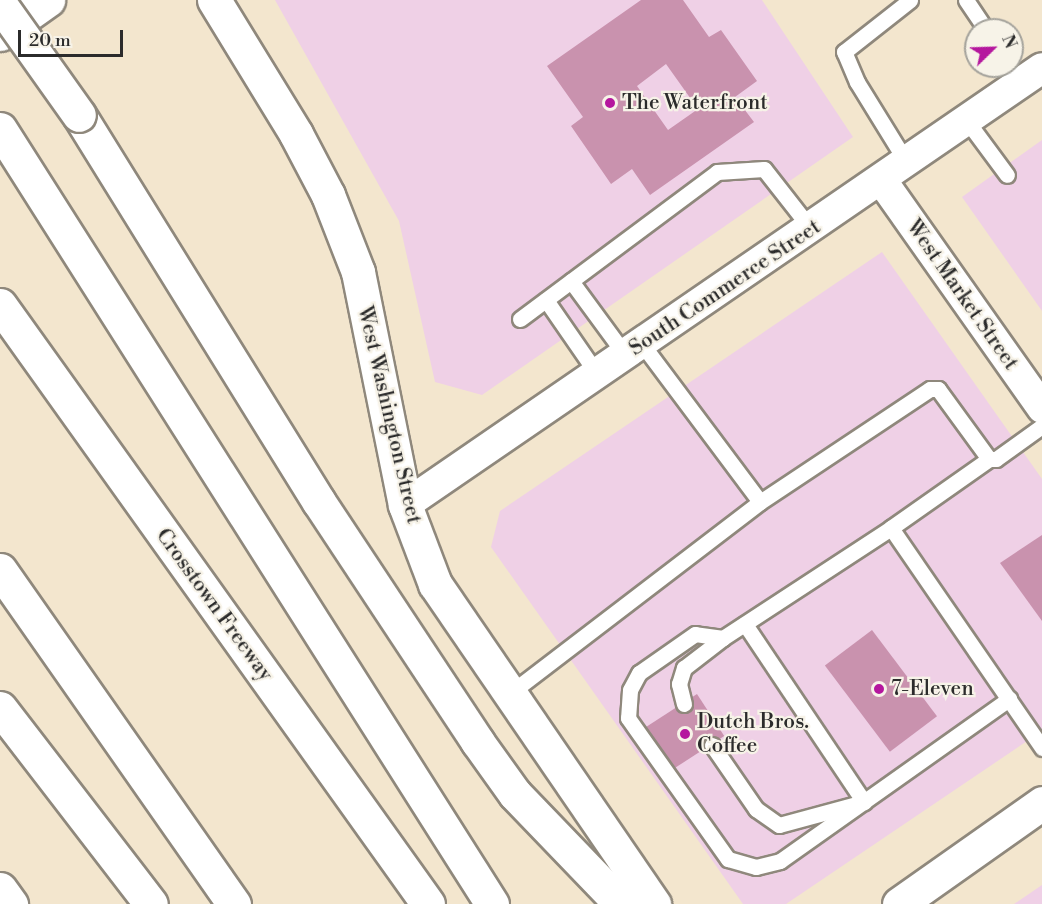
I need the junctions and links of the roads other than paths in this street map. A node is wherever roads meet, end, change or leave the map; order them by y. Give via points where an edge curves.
1 (48, 0) edge
2 (214, 0) edge
3 (910, 0) edge
4 (966, 0) edge
5 (0, 4) edge
6 (978, 18) edge
7 (0, 34) edge
8 (1025, 72) edge
9 (967, 121) junction
10 (0, 129) edge
11 (907, 164) junction
12 (1007, 175) dead end
13 (882, 181) junction
14 (811, 229) junction
15 (571, 281) junction
16 (546, 300) junction
17 (0, 305) edge
18 (520, 319) dead end
19 (634, 350) junction
20 (597, 374) junction
21 (1042, 408) edge
22 (1042, 426) edge
23 (989, 459) junction
24 (760, 502) junction
25 (405, 505) junction
26 (891, 528) junction
27 (0, 570) edge
28 (745, 624) junction
29 (723, 638) junction
30 (509, 694) junction
31 (1009, 699) junction
32 (684, 704) dead end
33 (0, 708) edge
34 (712, 745) dead end
35 (1042, 748) edge
36 (864, 802) junction
37 (1042, 803) edge
38 (0, 889) edge
39 (11, 904) edge
40 (151, 904) edge
41 (234, 904) edge
42 (428, 904) edge
43 (492, 904) edge
44 (621, 904) edge
45 (654, 904) edge
46 (899, 904) edge

1 - 7 main road
2 - 25 main road, West Washington Street via 307,154 328,195 358,272
3 - 11 lane via 844,52 857,82
4 - 6 lane
5 - 44 main road, bridge via 79,115 319,502 477,741 515,794
8 - 9 street, South Commerce Street
9 - 11 street, South Commerce Street
9 - 12 lane
10 - 43 main road
11 - 13 street, South Commerce Street
13 - 14 street, South Commerce Street
13 - 21 street, West Market Street
14 - 15 lane via 764,169 717,171
14 - 19 street, South Commerce Street
15 - 16 lane
15 - 19 lane
16 - 18 lane
16 - 20 lane
17 - 42 main road, Crosstown Freeway
19 - 20 street, South Commerce Street
19 - 24 lane
20 - 25 street, South Commerce Street
22 - 23 lane via 996,459
23 - 24 lane via 938,389 930,389
23 - 26 lane
24 - 30 lane
25 - 30 main road, West Washington Street via 435,584
26 - 28 lane
26 - 31 lane
27 - 41 main road
28 - 29 lane
28 - 36 lane
29 - 32 lane via 684,668 678,684
29 - 36 lane via 695,634 639,673 630,690 628,718 728,859 756,867 780,861
30 - 45 main road, West Washington Street
31 - 35 lane
31 - 36 lane
33 - 40 main road
34 - 36 lane via 756,809 780,825
37 - 46 main road
38 - 39 main road

